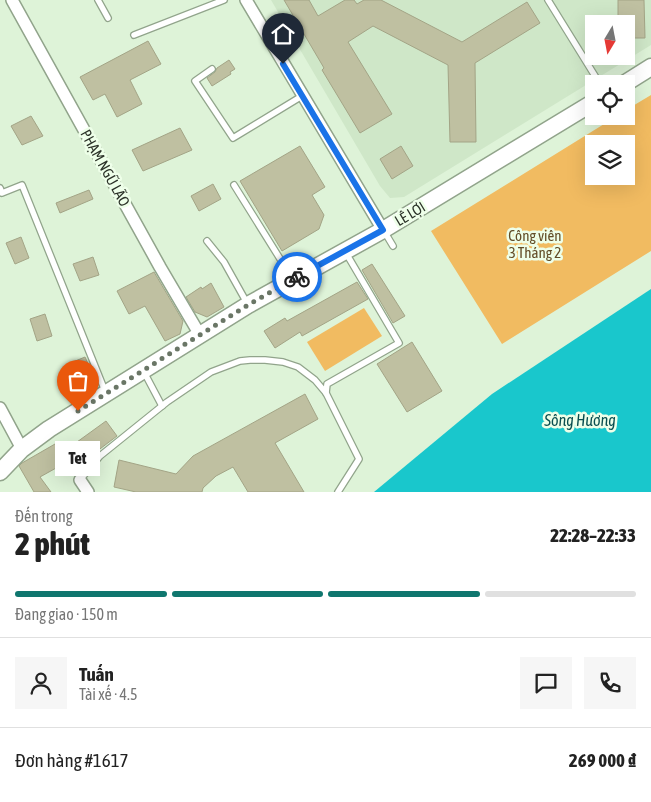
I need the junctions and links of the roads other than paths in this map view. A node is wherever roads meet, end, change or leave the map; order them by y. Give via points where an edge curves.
1 (12, 0) edge
2 (98, 0) edge
3 (224, 0) edge
4 (246, 0) edge
5 (548, 0) edge
6 (108, 18) dead end
7 (134, 35) dead end
8 (651, 67) edge
9 (212, 69) dead end
10 (594, 75) edge
11 (635, 77) edge
12 (302, 96) junction
13 (585, 107) edge
14 (234, 185) dead end
15 (0, 188) edge
16 (383, 230) junction
17 (207, 241) dead end
18 (393, 246) dead end
19 (345, 251) junction
20 (293, 280) junction
21 (248, 305) junction
22 (200, 335) junction
23 (143, 371) junction
24 (106, 393) junction
25 (326, 393) junction
26 (162, 406) junction
27 (0, 408) edge
28 (22, 450) junction
29 (0, 472) edge
30 (80, 480) joint
31 (88, 492) edge
32 (338, 492) edge

1 - 22 street, PHẠM NGŨ LÃO
2 - 6 lane
3 - 7 lane
4 - 12 street
5 - 10 lane
8 - 11 main road
9 - 12 lane via 195,81 233,138
12 - 16 street
13 - 16 main road, LÊ LỢI
14 - 20 lane
15 - 24 lane via 2,193 22,185
16 - 18 lane
16 - 19 main road, LÊ LỢI
17 - 21 lane via 224,262
19 - 20 main road, LÊ LỢI
19 - 25 lane via 399,343 327,384
20 - 21 main road, LÊ LỢI
21 - 22 main road, LÊ LỢI
22 - 23 main road, LÊ LỢI
23 - 24 main road, LÊ LỢI
23 - 26 lane
24 - 28 main road, LÊ LỢI
25 - 26 lane via 298,367 250,360 211,372
25 - 32 lane via 359,459
26 - 30 lane via 100,456
27 - 28 street
28 - 29 main road, LÊ LỢI
30 - 31 street

